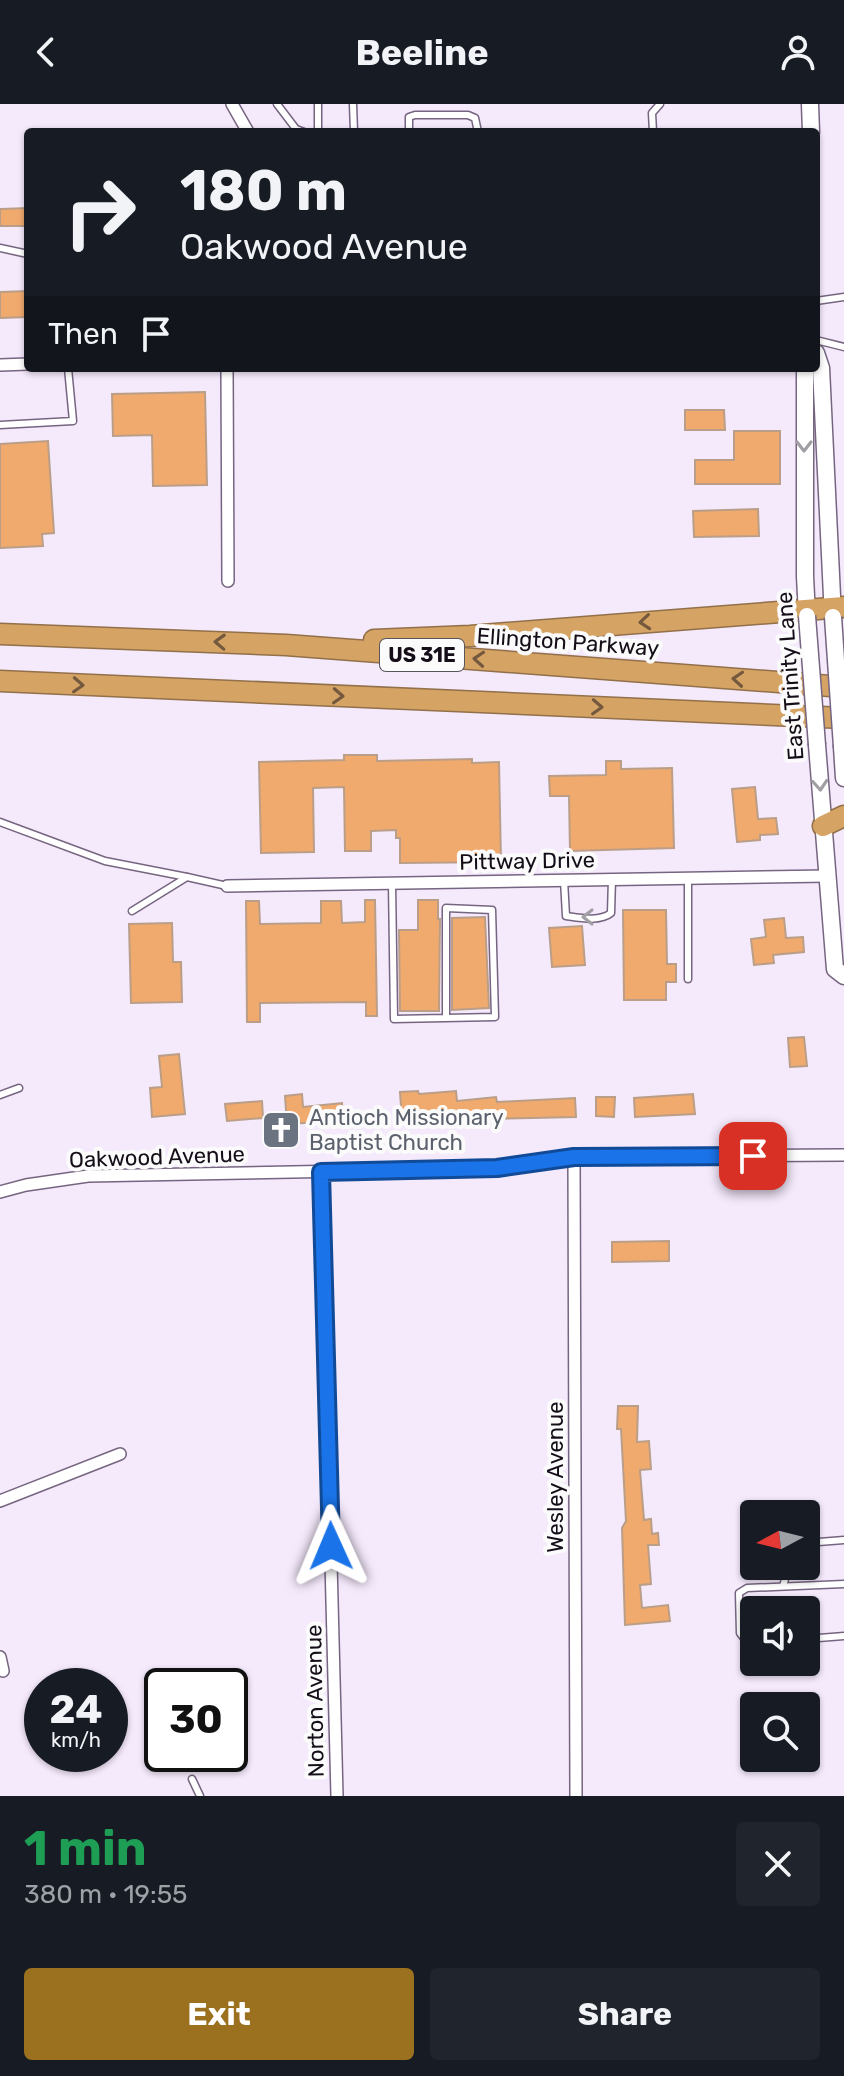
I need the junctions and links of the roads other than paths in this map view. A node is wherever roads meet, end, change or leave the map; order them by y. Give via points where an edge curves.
1 (232, 104) edge
2 (277, 104) edge
3 (318, 104) edge
4 (353, 104) edge
5 (660, 104) edge
6 (810, 104) edge
7 (246, 128) edge
8 (295, 128) edge
9 (318, 128) edge
10 (354, 128) edge
11 (409, 128) edge
12 (477, 128) edge
13 (653, 128) edge
14 (811, 128) edge
15 (0, 248) edge
16 (24, 253) edge
17 (844, 297) edge
18 (820, 300) edge
19 (820, 341) edge
20 (844, 347) edge
21 (24, 364) edge
22 (0, 365) edge
23 (820, 365) edge
24 (68, 372) edge
25 (227, 372) edge
26 (805, 372) edge
27 (0, 425) edge
28 (228, 581) dead end
29 (836, 610) edge
30 (807, 613) junction
31 (0, 634) edge
32 (286, 645) junction
33 (0, 681) edge
34 (844, 687) edge
35 (844, 718) edge
36 (844, 778) edge
37 (844, 816) edge
38 (1, 825) edge
39 (823, 826) junction
40 (844, 832) edge
41 (827, 876) junction
42 (187, 877) junction
43 (688, 878) junction
44 (612, 879) junction
45 (564, 880) junction
46 (392, 883) junction
47 (227, 886) joint
48 (132, 911) dead end
49 (844, 976) edge
50 (688, 979) dead end
51 (446, 1018) junction
52 (19, 1088) dead end
53 (0, 1095) edge
54 (844, 1155) edge
55 (574, 1157) junction
56 (321, 1172) junction
57 (0, 1192) edge
58 (120, 1454) dead end
59 (0, 1501) edge
60 (844, 1540) edge
61 (820, 1542) edge
62 (785, 1580) edge
63 (844, 1584) edge
64 (783, 1586) junction
65 (740, 1633) edge
66 (844, 1636) edge
67 (820, 1638) edge
68 (0, 1657) edge
69 (3, 1671) dead end
70 (192, 1779) dead end
71 (200, 1796) edge
72 (337, 1796) edge
73 (576, 1796) edge

1 - 7 street
2 - 8 lane
3 - 9 lane
4 - 10 lane
5 - 13 lane via 652,113
6 - 14 main road
11 - 12 lane via 409,117 415,115 468,115
15 - 16 lane
17 - 18 lane
19 - 20 lane
21 - 22 street
23 - 29 main road
24 - 27 lane via 73,421
25 - 28 street
26 -> 30 main road, East Trinity Lane
29 - 30 highway
29 - 36 main road, bridge
30 -> 32 highway
30 -> 39 main road, East Trinity Lane, bridge
32 -> 31 highway, Ellington Parkway / US 31E
34 -> 32 highway, Ellington Parkway / US 31E
33 -> 35 highway, US 31E
37 - 39 highway
38 - 42 lane via 105,861
39 - 40 highway
39 - 41 main road, East Trinity Lane
41 - 43 street, Pittway Drive
41 - 49 main road, East Trinity Lane via 835,969
42 - 47 lane
42 - 48 lane
43 - 44 street, Pittway Drive
43 - 50 lane
44 - 45 street, Pittway Drive
44 -> 45 lane via 611,913 587,918 566,916
45 - 46 street, Pittway Drive
46 - 47 street, Pittway Drive
46 - 51 lane via 394,1019
51 - 51 lane via 495,1017 492,910 446,908
52 - 53 lane
54 - 55 street, Oakwood Avenue
55 - 56 street, Oakwood Avenue via 497,1168
55 - 73 street, Wesley Avenue
56 - 57 street, Oakwood Avenue via 88,1176
56 - 72 street, Norton Avenue
58 - 59 street
60 - 61 lane
62 - 64 lane
63 - 64 lane
64 - 65 lane via 739,1593
66 - 67 lane
68 - 69 street
70 - 71 lane

